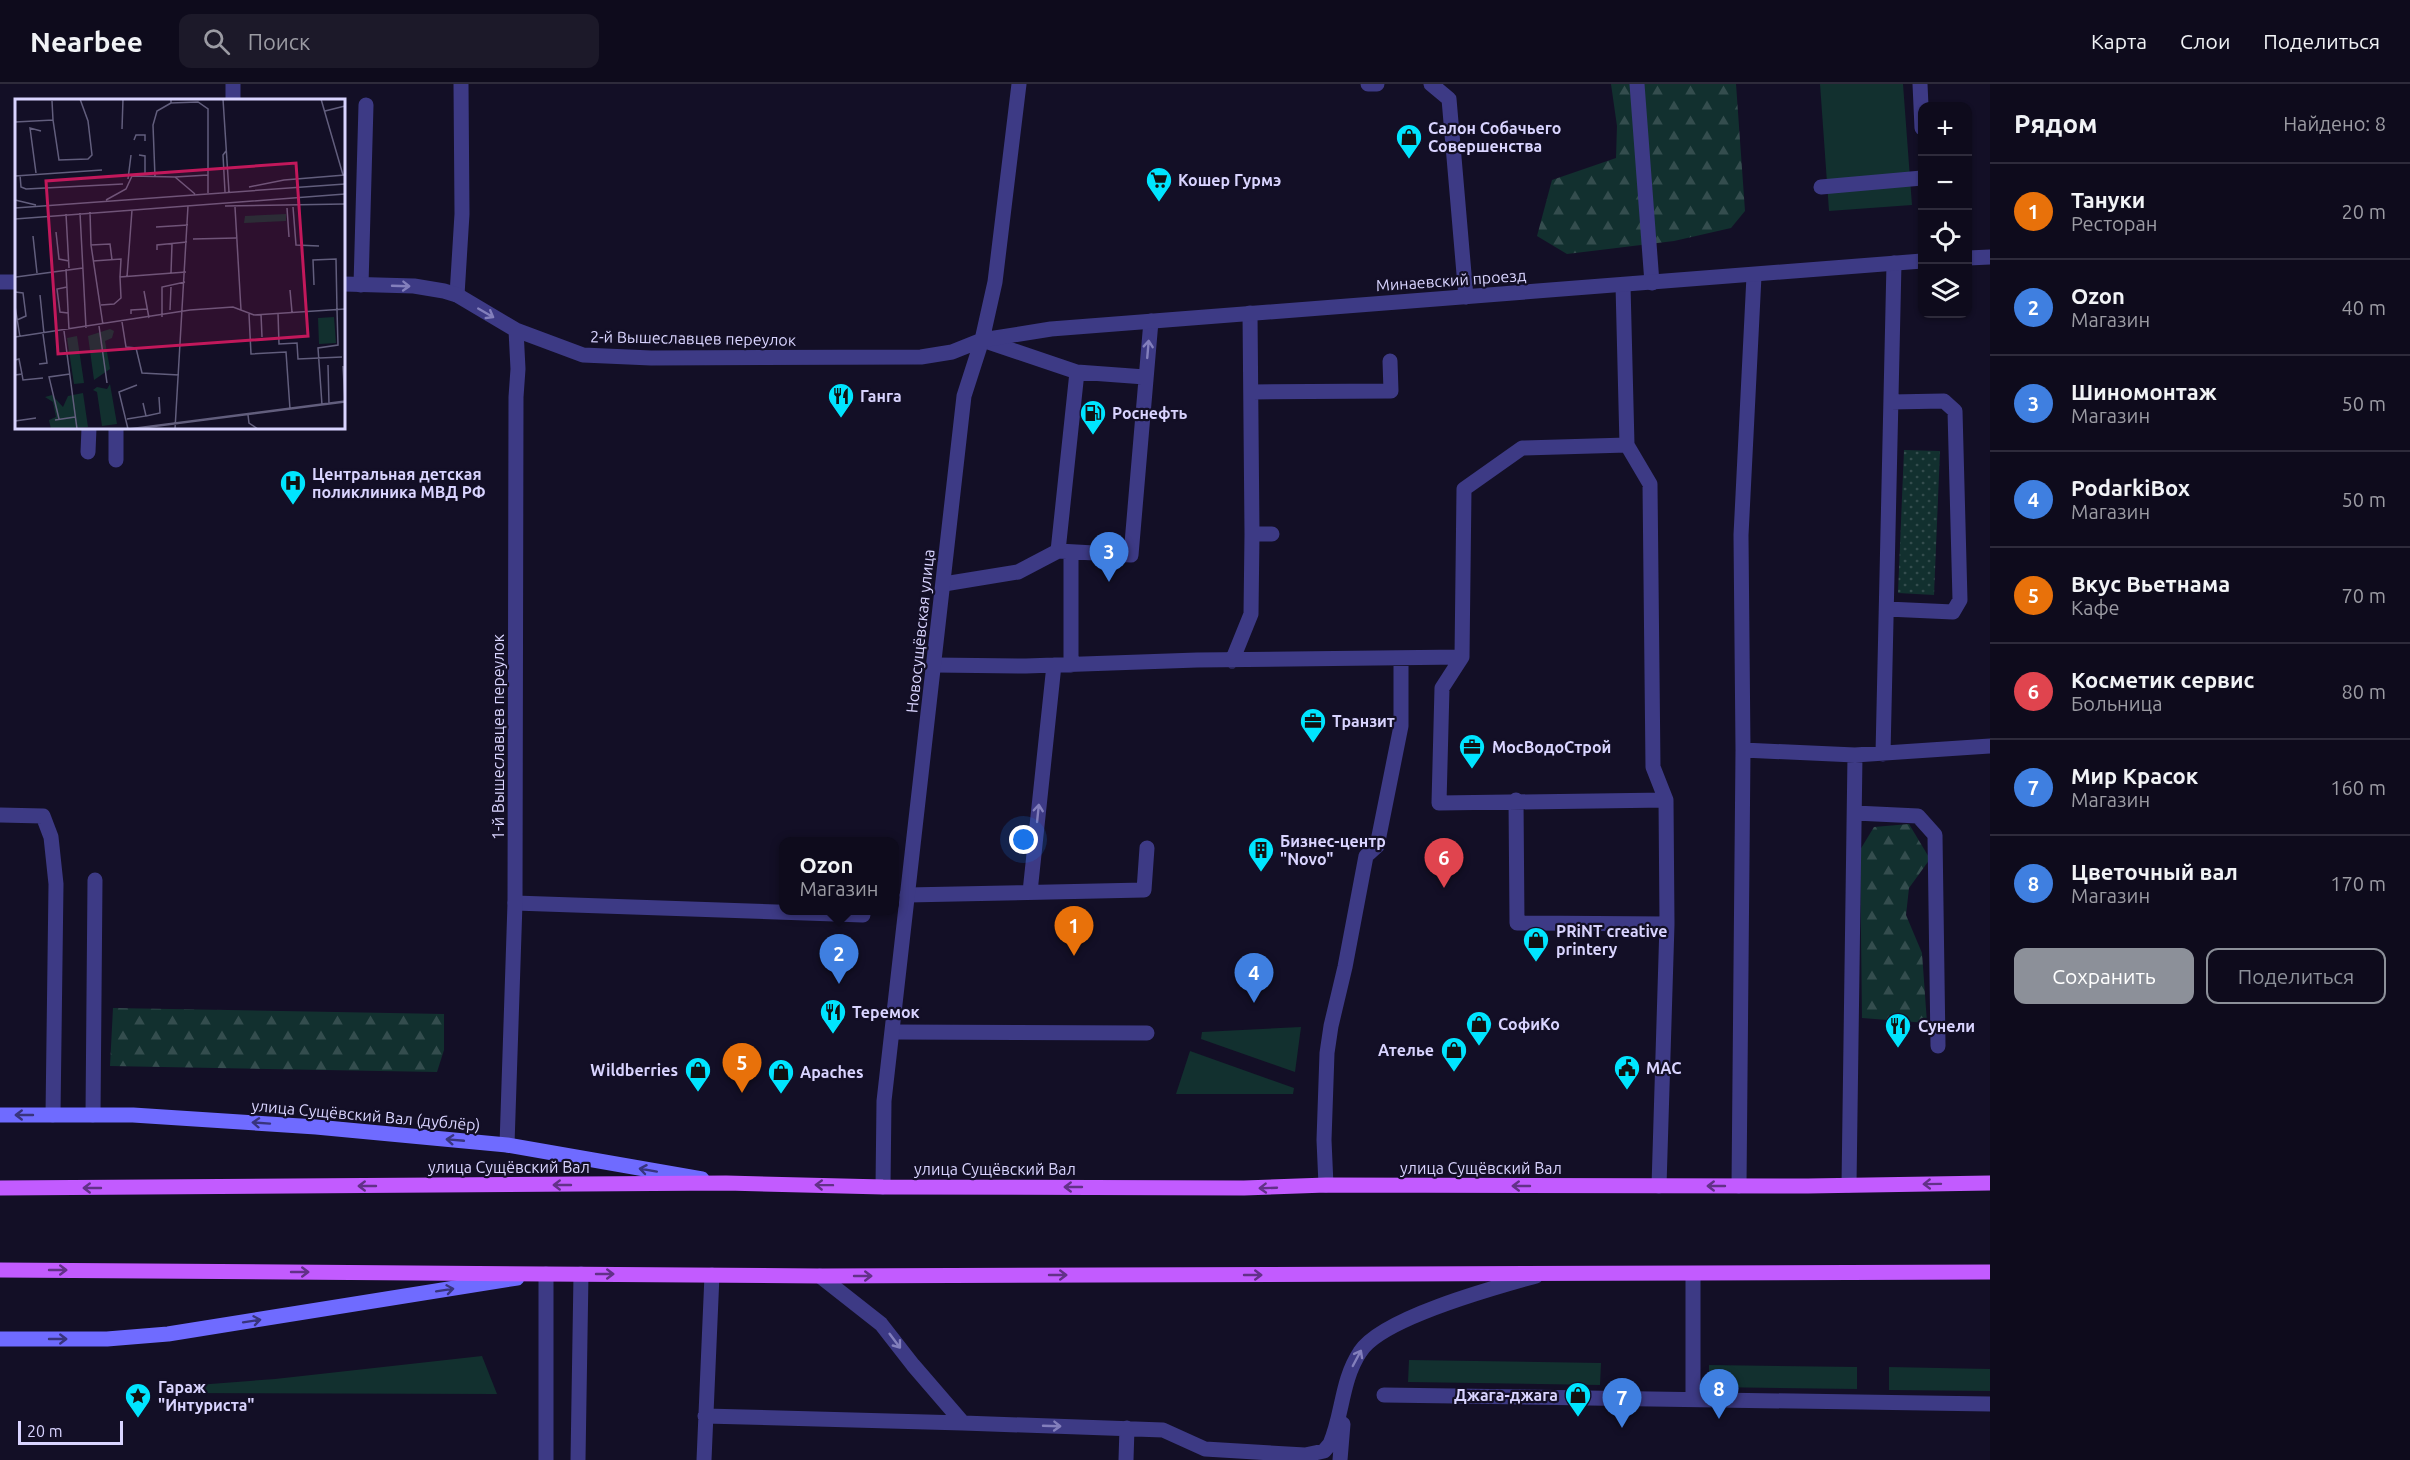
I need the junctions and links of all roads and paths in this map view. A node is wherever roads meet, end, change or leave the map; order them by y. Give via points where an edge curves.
1 (461, 84) edge
2 (1019, 84) edge
3 (1368, 84) edge
4 (1377, 84) edge
5 (1431, 84) edge
6 (1637, 84) edge
7 (1920, 84) edge
8 (1921, 102) edge
9 (366, 105) dead end
10 (1918, 178) edge
11 (1821, 187) dead end
12 (1990, 257) edge
13 (1972, 258) edge
14 (1918, 261) edge
15 (1894, 263) junction
16 (1754, 276) junction
17 (1652, 283) junction
18 (345, 284) edge
19 (361, 285) junction
20 (1623, 285) junction
21 (457, 295) junction
22 (1466, 297) junction
23 (1250, 314) junction
24 (1151, 321) junction
25 (516, 330) junction
26 (982, 340) junction
27 (1390, 361) dead end
28 (1077, 372) junction
29 (1145, 377) junction
30 (1252, 392) junction
31 (1891, 402) junction
32 (89, 429) edge
33 (116, 429) edge
34 (1627, 445) junction
35 (88, 452) dead end
36 (116, 460) dead end
37 (1252, 534) junction
38 (1272, 534) dead end
39 (1064, 551) junction
40 (944, 584) junction
41 (1887, 609) junction
42 (1462, 657) junction
43 (1401, 658) junction
44 (1232, 661) junction
45 (935, 664) junction
46 (1054, 665) junction
47 (1071, 665) junction
48 (1990, 746) edge
49 (1743, 750) junction
50 (1883, 754) junction
51 (1855, 755) junction
52 (1516, 800) junction
53 (1666, 800) junction
54 (1855, 813) junction
55 (0, 815) edge
56 (1147, 848) dead end
57 (95, 880) dead end
58 (1030, 892) junction
59 (908, 895) junction
60 (515, 903) junction
61 (779, 912) edge
62 (1666, 924) junction
63 (893, 1032) junction
64 (1147, 1033) dead end
65 (1938, 1046) dead end
66 (0, 1115) edge
67 (53, 1115) junction
68 (93, 1115) junction
69 (507, 1145) junction
70 (726, 1183) junction
71 (1990, 1183) edge
72 (1326, 1185) junction
73 (1849, 1185) junction
74 (1659, 1186) junction
75 (1739, 1186) junction
76 (883, 1187) junction
77 (0, 1188) edge
78 (0, 1270) edge
79 (1990, 1272) edge
80 (546, 1274) junction
81 (581, 1274) junction
82 (1693, 1274) junction
83 (712, 1275) junction
84 (1539, 1275) junction
85 (820, 1276) junction
86 (0, 1339) edge
87 (1346, 1379) junction
88 (1384, 1395) dead end
89 (1693, 1399) junction
90 (1990, 1404) edge
91 (705, 1416) junction
92 (963, 1423) junction
93 (1127, 1428) junction
94 (1204, 1454) edge
95 (546, 1455) edge
96 (578, 1456) edge
97 (704, 1460) edge
98 (1126, 1460) edge
99 (1340, 1460) edge

1 - 21 street via 462,214
2 - 26 street, Новосущёвская улица via 994,282
3 - 4 street
5 - 22 street via 1449,99
6 - 17 street
7 - 8 street
9 - 19 street
10 - 11 street
12 - 13 street
14 - 15 street, Минаевский проезд
15 - 16 street, Минаевский проезд
15 - 31 street
16 - 17 street, Минаевский проезд
16 - 49 street via 1741,535
17 - 20 street, Минаевский проезд
18 - 19 street, 2-й Вышеславцев переулок
19 -> 21 street, 2-й Вышеславцев переулок via 414,286
20 - 22 street, Минаевский проезд
20 - 34 street
21 -> 25 street, 2-й Вышеславцев переулок
22 - 23 street, Минаевский проезд
23 - 24 street, Минаевский проезд
23 - 30 street
24 - 26 street, Минаевский проезд via 1051,329
29 -> 24 street
25 - 26 street, 2-й Вышеславцев переулок via 582,355 651,358 921,357 952,352
25 - 60 street, 1-й Вышеславцев переулок
26 - 28 street
26 - 40 street, Новосущёвская улица via 964,396
27 - 30 street via 1391,391
28 - 29 street
28 - 39 street
29 - 39 street via 1131,555
30 - 37 street
31 - 41 street
31 - 41 street via 1944,401 1955,411 1960,600 1953,612
32 - 35 street
33 - 36 street
34 - 42 street via 1522,448 1464,489
34 - 53 street via 1650,483 1653,767
37 - 38 street
37 - 44 street via 1251,614
39 - 40 street via 1018,572
39 - 47 street
40 - 45 street, Новосущёвская улица
41 - 50 street
42 - 43 street
42 - 52 street via 1442,688 1439,803
43 - 44 street
43 - 72 street via 1401,726 1377,846 1366,856 1327,1053
44 - 47 street
45 - 46 street
45 - 59 street, Новосущёвская улица
46 - 47 street
58 -> 46 street
48 - 50 street
49 - 51 street
49 - 75 street
50 - 51 street
51 - 54 street
52 - 53 street
52 - 62 street via 1517,923
53 - 62 street
54 - 65 street via 1918,816 1935,835
54 - 73 street
55 - 67 street via 43,816 51,837 56,884
56 - 58 street via 1144,890
57 - 68 street
58 - 59 street
59 - 63 street, Новосущёвская улица
60 - 61 street
60 - 69 street, 1-й Вышеславцев переулок
62 - 74 street
63 - 64 street
63 - 76 street, Новосущёвская улица via 884,1101
67 -> 66 main road, улица Сущёвский Вал (дублёр)
67 - 68 main road, улица Сущёвский Вал (дублёр)
69 -> 68 main road, улица Сущёвский Вал (дублёр) via 316,1127
70 -> 69 main road, улица Сущёвский Вал (дублёр)
76 -> 70 main road, улица Сущёвский Вал
70 -> 77 main road, улица Сущёвский Вал
71 -> 73 main road, улица Сущёвский Вал
74 -> 72 main road, улица Сущёвский Вал
72 -> 76 main road, улица Сущёвский Вал
73 - 75 main road, улица Сущёвский Вал
75 -> 74 main road, улица Сущёвский Вал
78 -> 80 main road
79 - 82 main road
80 - 81 main road
86 -> 80 main road via 107,1339 168,1334
80 - 95 street
81 -> 83 main road
81 - 96 street
82 - 84 main road
82 - 89 street
83 - 85 main road
83 - 91 street
85 -> 84 main road
87 -> 84 street via 1361,1350 1411,1317
85 -> 92 street via 881,1324
87 - 94 street via 1334,1436 1324,1451 1305,1455
87 - 99 street
88 - 89 street
89 - 90 street
91 - 92 street
91 - 97 street
92 -> 93 street
93 - 94 street via 1163,1430
93 - 98 street

